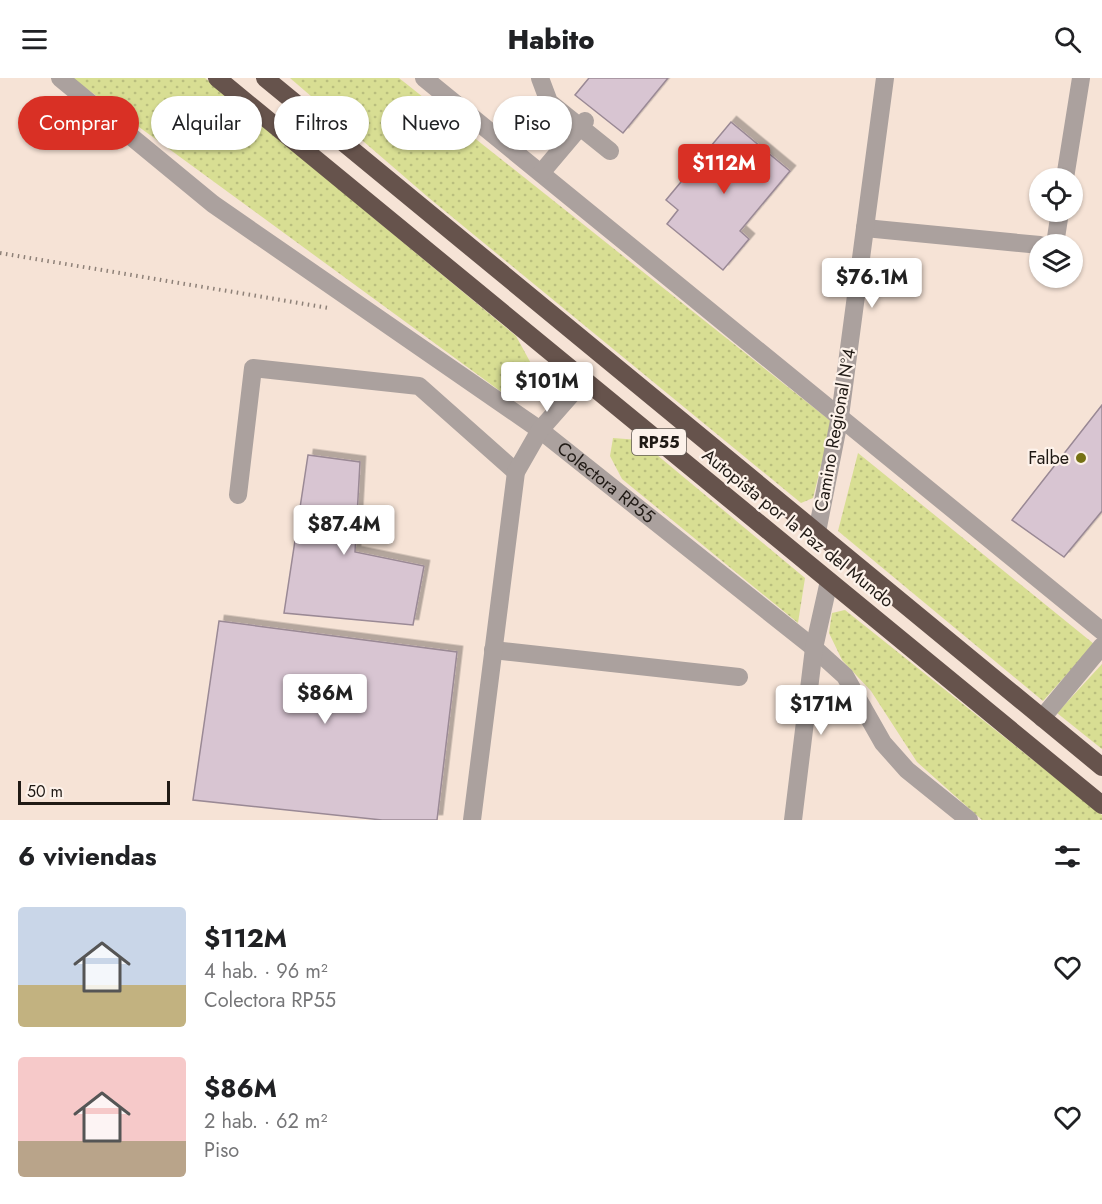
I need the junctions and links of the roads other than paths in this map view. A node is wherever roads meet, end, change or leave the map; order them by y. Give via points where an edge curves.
1 (60, 78) edge
2 (216, 78) edge
3 (265, 78) edge
4 (424, 78) edge
5 (540, 78) edge
6 (885, 78) edge
7 (1081, 78) edge
8 (583, 124) junction
9 (610, 151) dead end
10 (1067, 168) edge
11 (541, 173) junction
12 (865, 228) junction
13 (1029, 244) edge
14 (584, 380) junction
15 (840, 416) junction
16 (540, 430) junction
17 (516, 472) junction
18 (238, 495) dead end
19 (817, 532) junction
20 (829, 580) junction
21 (1102, 631) edge
22 (1102, 646) edge
23 (814, 648) junction
24 (493, 650) junction
25 (739, 678) dead end
26 (1042, 718) junction
27 (1102, 766) edge
28 (1102, 805) edge
29 (472, 820) edge
30 (793, 820) edge
31 (969, 820) edge

1 - 16 street, Colectora RP55 via 213,204
2 - 14 highway, Autopista por la Paz del Mundo / RP55
3 - 19 highway, Autopista por la Paz del Mundo / RP55
4 - 11 street
5 - 8 street via 549,102
6 - 12 street, Camino Regional Nº4
7 - 10 street
8 - 9 street
8 - 11 street
11 - 15 street
12 - 13 street
12 - 15 street, Camino Regional Nº4
14 - 16 street
14 - 20 highway, Autopista por la Paz del Mundo / RP55
15 - 19 street, Camino Regional Nº4
15 - 21 street
16 - 17 street
16 - 23 street, Colectora RP55
17 - 18 street via 419,386 253,368
17 - 24 street
19 - 26 highway, Autopista por la Paz del Mundo / RP55
20 - 23 street
20 - 28 highway, Autopista por la Paz del Mundo / RP55
22 - 26 street
23 - 30 street
23 - 31 street, Colectora RP55 via 845,676 884,743 907,770
24 - 25 street
24 - 29 street
26 - 27 highway, Autopista por la Paz del Mundo / RP55

